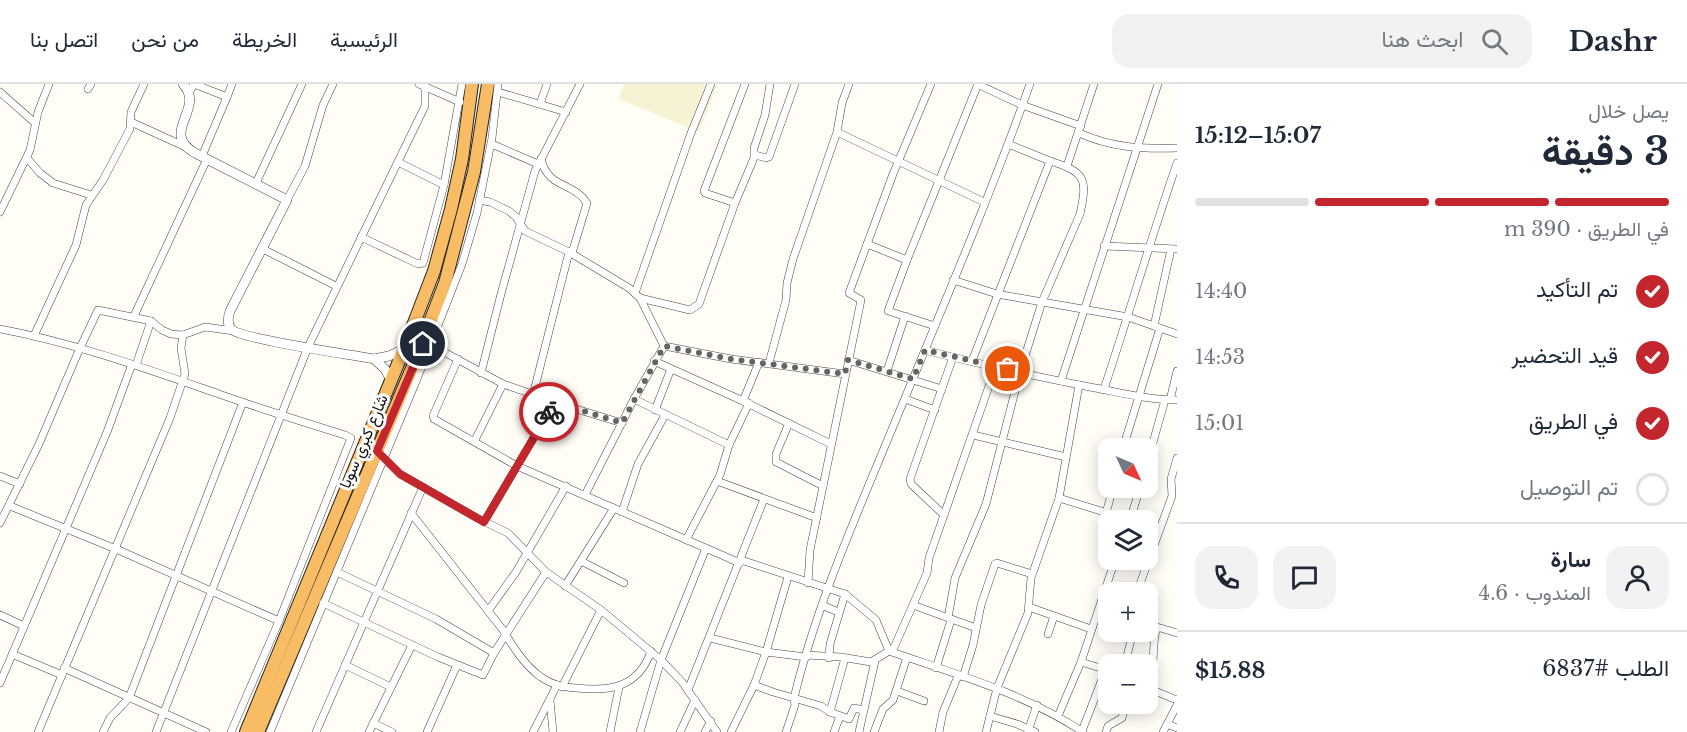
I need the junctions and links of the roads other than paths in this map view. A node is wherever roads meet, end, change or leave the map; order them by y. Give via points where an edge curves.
1 (49, 84) edge
2 (144, 84) edge
3 (183, 84) edge
4 (232, 84) edge
5 (302, 84) edge
6 (333, 84) edge
7 (462, 84) edge
8 (472, 84) edge
9 (547, 84) edge
10 (580, 84) edge
11 (711, 84) edge
12 (745, 84) edge
13 (770, 84) edge
14 (795, 84) edge
15 (849, 84) edge
16 (931, 84) edge
17 (978, 84) edge
18 (1030, 84) edge
19 (1095, 84) edge
20 (1158, 84) edge
21 (423, 85) edge
22 (496, 88) edge
23 (0, 92) edge
24 (189, 93) junction
25 (227, 97) junction
26 (460, 102) junction
27 (540, 104) junction
28 (1022, 105) junction
29 (566, 112) junction
30 (131, 122) junction
31 (35, 123) junction
32 (1080, 129) junction
33 (837, 132) junction
34 (1008, 144) junction
35 (494, 145) junction
36 (188, 148) junction
37 (1177, 148) edge
38 (1136, 149) junction
39 (755, 154) junction
40 (205, 157) junction
41 (27, 158) junction
42 (540, 161) junction
43 (898, 161) junction
44 (1050, 161) junction
45 (398, 162) junction
46 (1177, 163) edge
47 (1067, 166) junction
48 (938, 180) junction
49 (256, 183) junction
50 (450, 185) junction
51 (470, 188) junction
52 (91, 195) junction
53 (287, 200) junction
54 (481, 200) junction
55 (984, 202) junction
56 (735, 203) junction
57 (0, 212) edge
58 (520, 226) junction
59 (361, 237) junction
60 (867, 244) junction
61 (1104, 246) junction
62 (261, 248) junction
63 (1148, 249) junction
64 (1174, 249) edge
65 (570, 252) junction
66 (906, 260) junction
67 (953, 280) junction
68 (336, 286) junction
69 (997, 294) junction
70 (637, 296) junction
71 (1042, 302) junction
72 (1083, 309) junction
73 (134, 316) junction
74 (905, 316) junction
75 (1128, 317) junction
76 (151, 321) junction
77 (935, 326) junction
78 (1157, 327) junction
79 (0, 329) edge
80 (235, 332) junction
81 (1177, 334) edge
82 (183, 335) junction
83 (34, 336) junction
84 (431, 345) junction
85 (664, 346) junction
86 (308, 347) junction
87 (80, 348) junction
88 (404, 349) junction
89 (925, 350) junction
90 (953, 357) junction
91 (374, 359) junction
92 (458, 359) junction
93 (848, 360) junction
94 (654, 361) junction
95 (972, 361) junction
96 (759, 362) junction
97 (769, 363) junction
98 (134, 364) junction
99 (996, 366) junction
100 (671, 369) junction
101 (887, 371) junction
102 (1177, 371) edge
103 (1020, 372) junction
104 (482, 373) junction
105 (845, 374) junction
106 (913, 379) junction
107 (391, 380) junction
108 (183, 381) junction
109 (1061, 381) junction
110 (503, 384) junction
111 (1079, 384) junction
112 (942, 389) junction
113 (1104, 389) junction
114 (534, 394) junction
115 (1138, 396) junction
116 (634, 399) junction
117 (904, 399) junction
118 (1171, 400) edge
119 (243, 402) junction
120 (555, 402) junction
121 (746, 402) junction
122 (655, 410) junction
123 (935, 410) junction
124 (280, 414) junction
125 (664, 415) junction
126 (622, 423) junction
127 (789, 423) junction
128 (972, 435) junction
129 (1126, 438) edge
130 (1156, 438) edge
131 (475, 440) junction
132 (1001, 442) junction
133 (831, 444) junction
134 (729, 445) junction
135 (380, 455) junction
136 (1066, 457) junction
137 (1177, 458) edge
138 (517, 466) junction
139 (0, 476) edge
140 (717, 481) junction
141 (20, 484) junction
142 (566, 486) junction
143 (823, 486) junction
144 (423, 487) junction
145 (585, 495) junction
146 (1059, 498) junction
147 (764, 499) junction
148 (10, 506) junction
149 (614, 508) junction
150 (1098, 510) edge
151 (622, 512) junction
152 (411, 513) junction
153 (944, 515) junction
154 (817, 518) junction
155 (484, 522) junction
156 (0, 523) edge
157 (64, 528) junction
158 (686, 540) junction
159 (706, 548) junction
160 (116, 549) junction
161 (526, 553) junction
162 (581, 561) junction
163 (740, 561) junction
164 (1112, 570) edge
165 (337, 572) junction
166 (546, 572) junction
167 (1032, 574) junction
168 (177, 576) junction
169 (788, 577) junction
170 (1141, 582) edge
171 (624, 583) dead end
172 (808, 583) junction
173 (565, 586) junction
174 (827, 587) junction
175 (211, 592) junction
176 (376, 592) junction
177 (844, 594) junction
178 (323, 603) junction
179 (822, 605) junction
180 (913, 605) junction
181 (1029, 607) junction
182 (601, 610) junction
183 (488, 611) junction
184 (838, 612) junction
185 (0, 615) edge
186 (1054, 616) junction
187 (949, 619) junction
188 (279, 621) junction
189 (364, 621) junction
190 (24, 626) junction
191 (1158, 626) edge
192 (976, 628) junction
193 (1091, 629) junction
194 (1177, 633) edge
195 (1048, 634) dead end
196 (506, 636) junction
197 (710, 638) junction
198 (412, 645) junction
199 (651, 651) junction
200 (890, 651) junction
201 (766, 652) junction
202 (494, 653) junction
203 (12, 654) junction
204 (806, 656) junction
205 (907, 657) junction
206 (829, 658) junction
207 (845, 658) junction
208 (661, 660) junction
209 (875, 660) junction
210 (1081, 662) junction
211 (345, 665) junction
212 (457, 665) junction
213 (1098, 667) edge
214 (936, 668) junction
215 (63, 671) junction
216 (961, 676) junction
217 (0, 683) edge
218 (754, 685) junction
219 (560, 686) junction
220 (391, 687) junction
221 (619, 687) junction
222 (997, 688) junction
223 (688, 690) junction
224 (897, 691) junction
225 (1158, 692) edge
226 (1098, 693) edge
227 (129, 698) junction
228 (794, 698) junction
229 (550, 699) junction
230 (695, 700) junction
231 (1177, 700) edge
232 (924, 701) dead end
233 (1037, 705) junction
234 (1177, 705) edge
235 (863, 710) junction
236 (830, 712) junction
237 (164, 713) junction
238 (1124, 714) edge
239 (840, 716) junction
240 (990, 716) junction
241 (1058, 717) junction
242 (711, 721) junction
243 (373, 723) junction
244 (1070, 724) junction
245 (1167, 724) junction
246 (1177, 728) edge
247 (1031, 731) edge
248 (1083, 731) edge
249 (38, 732) edge
250 (103, 732) edge
251 (156, 732) edge
252 (206, 732) edge
253 (231, 732) edge
254 (246, 732) edge
255 (258, 732) edge
256 (270, 732) edge
257 (316, 732) edge
258 (369, 732) edge
259 (392, 732) edge
260 (427, 732) edge
261 (533, 732) edge
262 (553, 732) edge
263 (610, 732) edge
264 (640, 732) edge
265 (680, 732) edge
266 (705, 732) edge
267 (717, 732) edge
268 (731, 732) edge
269 (786, 732) edge
270 (834, 732) edge
271 (859, 732) edge
272 (874, 732) edge
273 (939, 732) edge
274 (986, 732) edge
275 (1066, 732) edge
276 (1106, 732) edge
277 (1163, 732) edge

1 - 31 street
2 - 30 street via 131,112
3 - 24 street
4 - 25 street
5 - 49 street
6 - 53 street via 305,166
7 - 26 street
8 - 50 highway, شارع كبري سوبا via 462,159
9 - 27 street
10 - 29 street
11 - 70 street
12 - 56 street via 704,191
13 - 39 street
14 - 39 street via 769,156
15 - 33 street
16 - 43 street
17 - 28 street
17 - 48 street
18 - 28 street
19 - 32 street
20 - 38 street
21 - 26 street
21 - 45 street via 425,106
22 - 27 street
22 - 35 street
22 - 51 highway, شارع كبري سوبا via 483,124
22 - 54 street
23 - 31 street
24 - 25 street via 194,84
24 - 36 street via 189,107 180,132
25 - 40 street
26 - 50 street
27 - 29 street
28 - 32 street
28 - 34 street
29 - 42 street
30 - 36 street
30 - 52 street via 101,183
31 - 41 street
32 - 38 street via 1098,141
32 - 47 street
33 - 43 street
33 - 97 street via 796,248
34 - 44 street
34 - 55 street
35 - 42 street
35 - 54 street
36 - 40 street
37 - 38 street
38 - 61 street
39 - 56 street
40 - 49 street
40 - 73 street
41 - 52 street via 53,183
41 - 57 street
42 - 58 street
42 - 65 street via 547,175 587,203
43 - 48 street
43 - 60 street
44 - 47 street
44 - 69 street
45 - 50 street
45 - 59 street
46 - 63 street
47 - 71 street via 1080,175 1083,202
48 - 55 street
48 - 66 street
49 - 53 street
50 - 51 highway
50 - 59 street via 422,265
50 - 88 highway, شارع كبري سوبا via 438,258
51 - 135 highway, شارع كبري سوبا via 445,282
52 - 83 street via 76,245
53 - 62 street
54 - 58 street via 513,214
54 - 84 street
55 - 67 street
56 - 70 street via 697,307 690,310
58 - 65 street
58 - 104 street
59 - 68 street
60 - 66 street
60 - 93 street via 849,293 861,300
61 - 63 street
61 - 72 street
62 - 68 street
62 - 80 street via 229,314 229,326
63 - 64 street
63 - 75 street
64 - 78 street
65 - 70 street
65 - 114 street
66 - 74 street via 888,309
67 - 69 street
67 - 77 street
68 - 86 street
69 - 71 street
69 - 95 street
70 - 85 street
71 - 72 street
71 - 103 street
72 - 75 street
72 - 109 street
73 - 76 street
73 - 87 street via 98,310
74 - 77 street
74 - 101 street
75 - 78 street
75 - 113 street
76 - 82 street via 165,332
76 - 98 street
77 - 89 street
78 - 81 street
78 - 115 street
79 - 83 street
80 - 82 street via 205,327
80 - 86 street
82 - 108 street
83 - 87 street
84 - 92 street
84 - 135 street
85 - 94 street
85 - 96 street
86 - 91 street
86 - 124 street
87 - 98 street
87 - 141 street
88 - 91 street
88 - 107 highway, شارع كبري سوبا
89 - 90 street
89 - 106 street
90 - 95 street
90 - 112 street
91 - 107 street
92 - 104 street
92 - 131 street via 433,418
93 - 101 street
93 - 105 street
94 - 100 street
94 - 116 street
95 - 99 street
96 - 97 street
96 - 121 street
97 - 105 street
98 - 108 street
98 - 157 street
99 - 103 street
99 - 128 street
100 - 121 street
100 - 122 street
101 - 106 street
102 - 118 street
103 - 109 street
103 - 132 street
104 - 110 street
105 - 133 street
106 - 112 street
106 - 117 street
107 - 254 highway, شارع كبري سوبا
108 - 119 street
108 - 160 street
109 - 111 street
110 - 114 street
110 - 131 street
111 - 113 street
111 - 136 street
112 - 123 street
113 - 115 street
114 - 120 street
115 - 118 street
115 - 129 street
116 - 122 street
116 - 126 street
117 - 123 street
117 - 174 street
118 - 130 street
119 - 124 street
119 - 168 street
120 - 126 street
120 - 138 street
121 - 127 street
121 - 134 street
122 - 125 street
123 - 153 street via 910,479
124 - 175 street
124 - 188 street via 351,438
125 - 134 street
125 - 151 street via 638,464
126 - 145 street
127 - 133 street
127 - 143 street via 776,462
128 - 132 street
128 - 153 street
131 - 138 street
132 - 136 street
132 - 187 street via 986,504 955,578
133 - 143 street
134 - 140 street
135 - 144 street via 400,474
135 - 165 street
135 - 255 highway, شارع كبري سوبا
136 - 146 street
137 - 170 street via 1171,479 1172,496
138 - 142 street
138 - 155 street
139 - 141 street
140 - 147 street
140 - 158 street
141 - 148 street
142 - 145 street
142 - 161 street
143 - 154 street
144 - 152 street
144 - 155 street
145 - 149 street
146 - 150 street
146 - 167 street
147 - 154 street
147 - 163 street
148 - 156 street
148 - 157 street
149 - 151 street
149 - 162 street
151 - 158 street
152 - 176 street
152 - 183 street
153 - 180 street
154 - 172 street
155 - 161 street via 506,531
157 - 160 street
157 - 190 street
158 - 159 street
159 - 163 street
159 - 208 street
160 - 168 street
160 - 215 street
161 - 166 street
161 - 183 street
162 - 171 street
162 - 173 street
163 - 169 street
163 - 197 street
164 - 193 street
165 - 176 street
165 - 178 street
166 - 173 street
166 - 196 street
167 - 181 street
167 - 192 street via 996,563
168 - 175 street
168 - 227 street
169 - 172 street
169 - 201 street
172 - 174 street
173 - 182 street
174 - 177 street
174 - 179 street
175 - 188 street
175 - 237 street
176 - 189 street
176 - 202 street via 436,619
177 - 184 street
177 - 200 street via 876,620
178 - 189 street
178 - 256 street
179 - 184 street
179 - 204 street
180 - 187 street
180 - 200 street
181 - 186 street
181 - 222 street
182 - 199 street
182 - 219 street
183 - 196 street
184 - 206 street
185 - 190 street
186 - 193 street
186 - 195 street
187 - 192 street
187 - 214 street
188 - 253 street
189 - 198 street
189 - 211 street
190 - 203 street
191 - 194 street
192 - 216 street
193 - 210 street
196 - 202 street
196 - 219 street via 539,676
197 - 201 street
197 - 223 street
198 - 212 street
198 - 220 street
199 - 208 street
199 - 221 street via 640,671
200 - 205 street
200 - 209 street
201 - 204 street
201 - 218 street
202 - 212 street via 483,675
203 - 215 street
203 - 217 street
204 - 206 street
204 - 228 street
205 - 214 street
205 - 224 street
206 - 207 street
207 - 209 street
207 - 236 street
208 - 223 street
208 - 264 street
209 - 235 street
210 - 213 street
210 - 241 street
211 - 220 street
211 - 257 street
212 - 260 street
214 - 216 street
215 - 227 street
215 - 249 street
216 - 222 street
216 - 273 street via 943,712
218 - 228 street
218 - 268 street
219 - 221 street via 597,690
219 - 229 street
220 - 243 street
221 - 263 street
222 - 233 street
222 - 240 street
223 - 230 street
224 - 232 street
224 - 272 street via 883,709
225 - 231 street
226 - 248 street
227 - 237 street
227 - 250 street
228 - 236 street
228 - 269 street
229 - 261 street
229 - 262 street
230 - 242 street
230 - 265 street
233 - 241 street
233 - 247 street
234 - 245 street
235 - 239 street via 854,708 850,719
235 - 271 street
236 - 239 street
237 - 251 street
237 - 252 street
238 - 276 street
239 - 270 street
240 - 247 street
240 - 274 street
241 - 244 street
242 - 266 street
242 - 267 street
243 - 258 street
243 - 259 street
244 - 248 street
244 - 275 street
245 - 246 street
245 - 277 street

